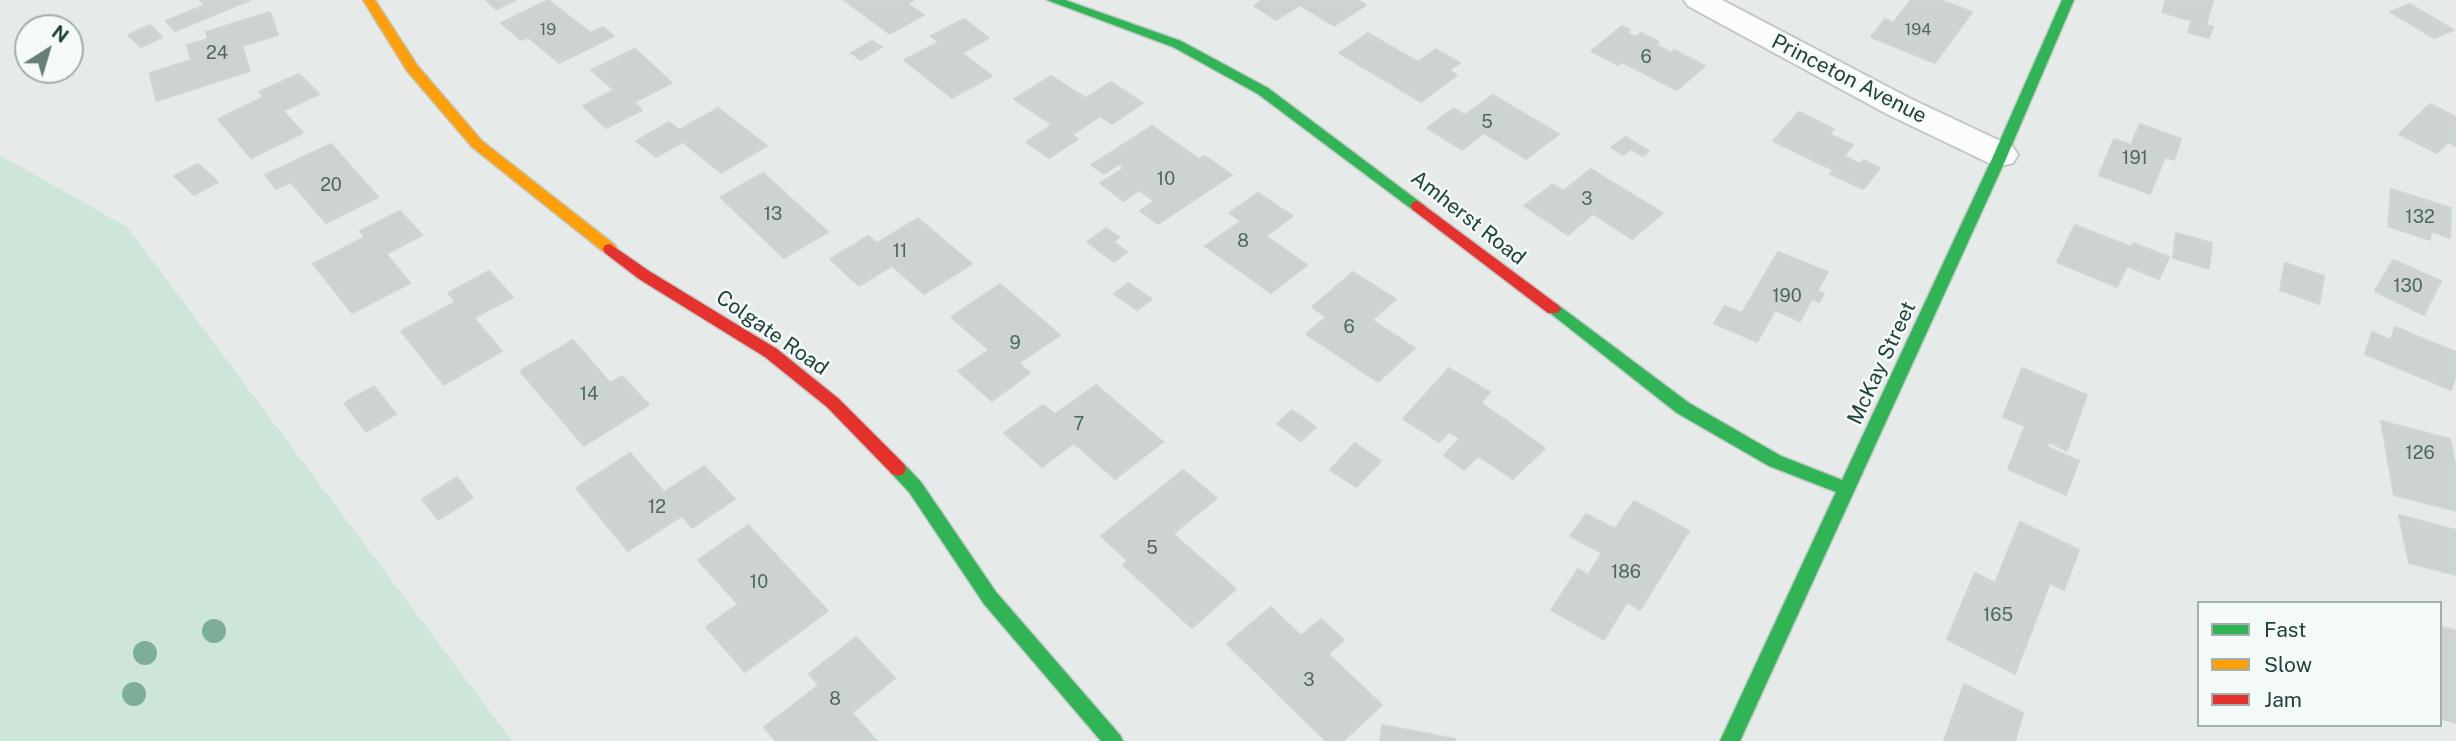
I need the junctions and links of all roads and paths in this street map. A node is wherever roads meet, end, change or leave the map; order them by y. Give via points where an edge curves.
1 (369, 0) edge
2 (1053, 0) edge
3 (1699, 0) edge
4 (2067, 0) edge
5 (2001, 155) junction
6 (1846, 489) junction
7 (1113, 741) edge
8 (1730, 741) edge

1 - 7 street, Colgate Road via 412,68 477,144 644,275 771,353 833,403 915,487 990,598
2 - 6 street, Amherst Road via 1177,44 1263,91 1683,408 1775,461
3 - 5 street, Princeton Avenue
4 - 5 street, McKay Street
5 - 6 street, McKay Street
6 - 8 street, McKay Street

